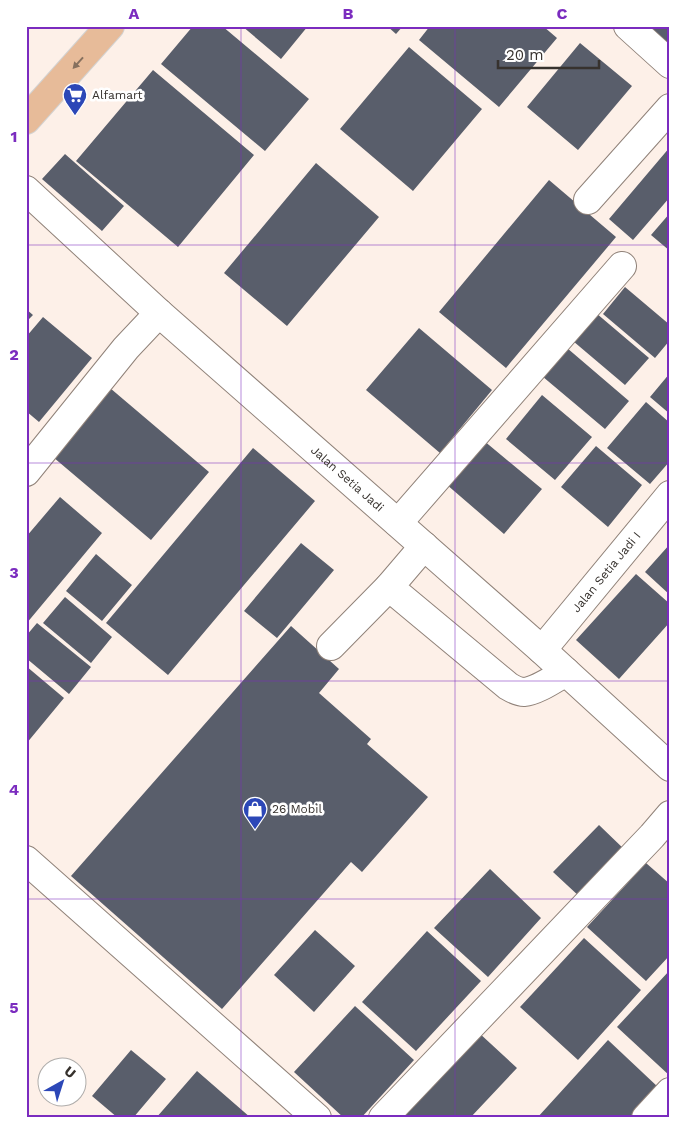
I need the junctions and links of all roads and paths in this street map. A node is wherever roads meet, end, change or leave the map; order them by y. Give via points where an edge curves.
1 (110, 26) edge
2 (628, 26) edge
3 (670, 64) edge
4 (670, 108) edge
5 (26, 120) edge
6 (26, 190) edge
7 (588, 200) dead end
8 (622, 266) dead end
9 (158, 313) junction
10 (26, 472) edge
11 (670, 495) edge
12 (398, 523) junction
13 (424, 546) junction
14 (389, 587) junction
15 (331, 646) dead end
16 (542, 650) junction
17 (566, 672) junction
18 (670, 767) edge
19 (670, 815) edge
20 (26, 860) edge
21 (670, 1092) edge
22 (317, 1118) edge
23 (383, 1118) edge
24 (646, 1118) edge

1 -> 5 main road
2 - 3 street
4 - 7 street
6 - 9 street, Jalan Setia Jadi
8 - 12 street
9 - 10 street
9 - 12 street, Jalan Setia Jadi
11 - 16 street, Jalan Setia Jadi I
12 - 13 street, Jalan Setia Jadi
13 - 14 street
13 - 16 street, Jalan Setia Jadi
14 - 15 street
14 - 17 street via 516,690 525,692
16 - 17 street, Jalan Setia Jadi
17 - 18 street, Jalan Setia Jadi
19 - 23 street
20 - 22 street
21 - 24 street

